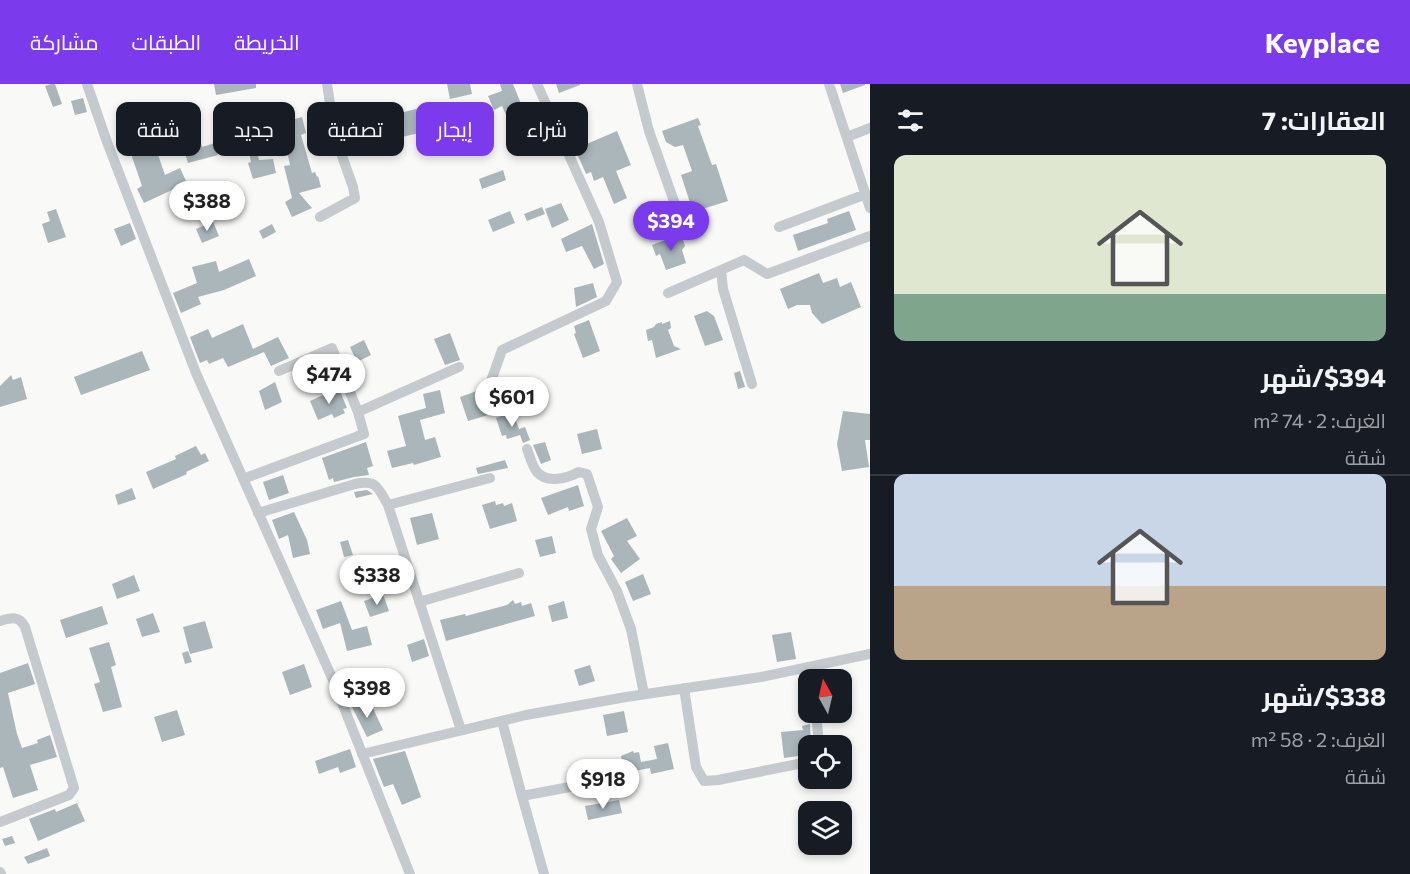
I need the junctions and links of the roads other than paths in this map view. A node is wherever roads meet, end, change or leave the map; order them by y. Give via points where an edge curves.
1 (87, 84) edge
2 (327, 84) edge
3 (537, 84) edge
4 (637, 84) edge
5 (829, 84) edge
6 (870, 128) edge
7 (847, 137) junction
8 (866, 187) edge
9 (870, 207) edge
10 (320, 218) dead end
11 (681, 221) dead end
12 (779, 227) dead end
13 (870, 236) edge
14 (721, 270) junction
15 (668, 293) dead end
16 (459, 367) dead end
17 (279, 371) dead end
18 (490, 384) dead end
19 (752, 384) dead end
20 (358, 411) junction
21 (527, 449) dead end
22 (490, 478) dead end
23 (243, 479) junction
24 (388, 505) junction
25 (258, 513) junction
26 (519, 573) dead end
27 (419, 602) junction
28 (0, 621) edge
29 (870, 654) edge
30 (824, 669) edge
31 (798, 675) edge
32 (684, 688) junction
33 (644, 694) junction
34 (502, 721) junction
35 (461, 730) junction
36 (362, 754) junction
37 (798, 764) edge
38 (575, 786) dead end
39 (522, 796) junction
40 (0, 822) edge
41 (410, 874) edge
42 (544, 874) edge

1 - 23 street via 196,373
2 - 10 street via 335,136 355,198
3 - 18 street via 599,222 617,282 606,301 502,350
4 - 11 street
5 - 7 street
6 - 7 street
7 - 8 street
8 - 9 street
8 - 12 street
13 - 14 street via 767,274 744,260
14 - 15 street
14 - 19 street via 723,289
16 - 20 street
17 - 20 street via 332,348
20 - 23 street via 364,434
21 - 33 street via 537,472 545,477 569,477 579,471 587,474 598,507 591,529 598,555 632,629
22 - 24 street
23 - 25 street
24 - 25 street via 376,484 368,481
24 - 27 street
25 - 36 street via 299,600
26 - 27 street
27 - 35 street
28 - 40 street via 16,618 25,627 74,788 72,793
29 - 30 street
31 - 32 street
32 - 33 street
32 - 37 street via 696,767 704,781
33 - 34 street
34 - 35 street
34 - 39 street
35 - 36 street
36 - 41 street
38 - 39 street
39 - 42 street

